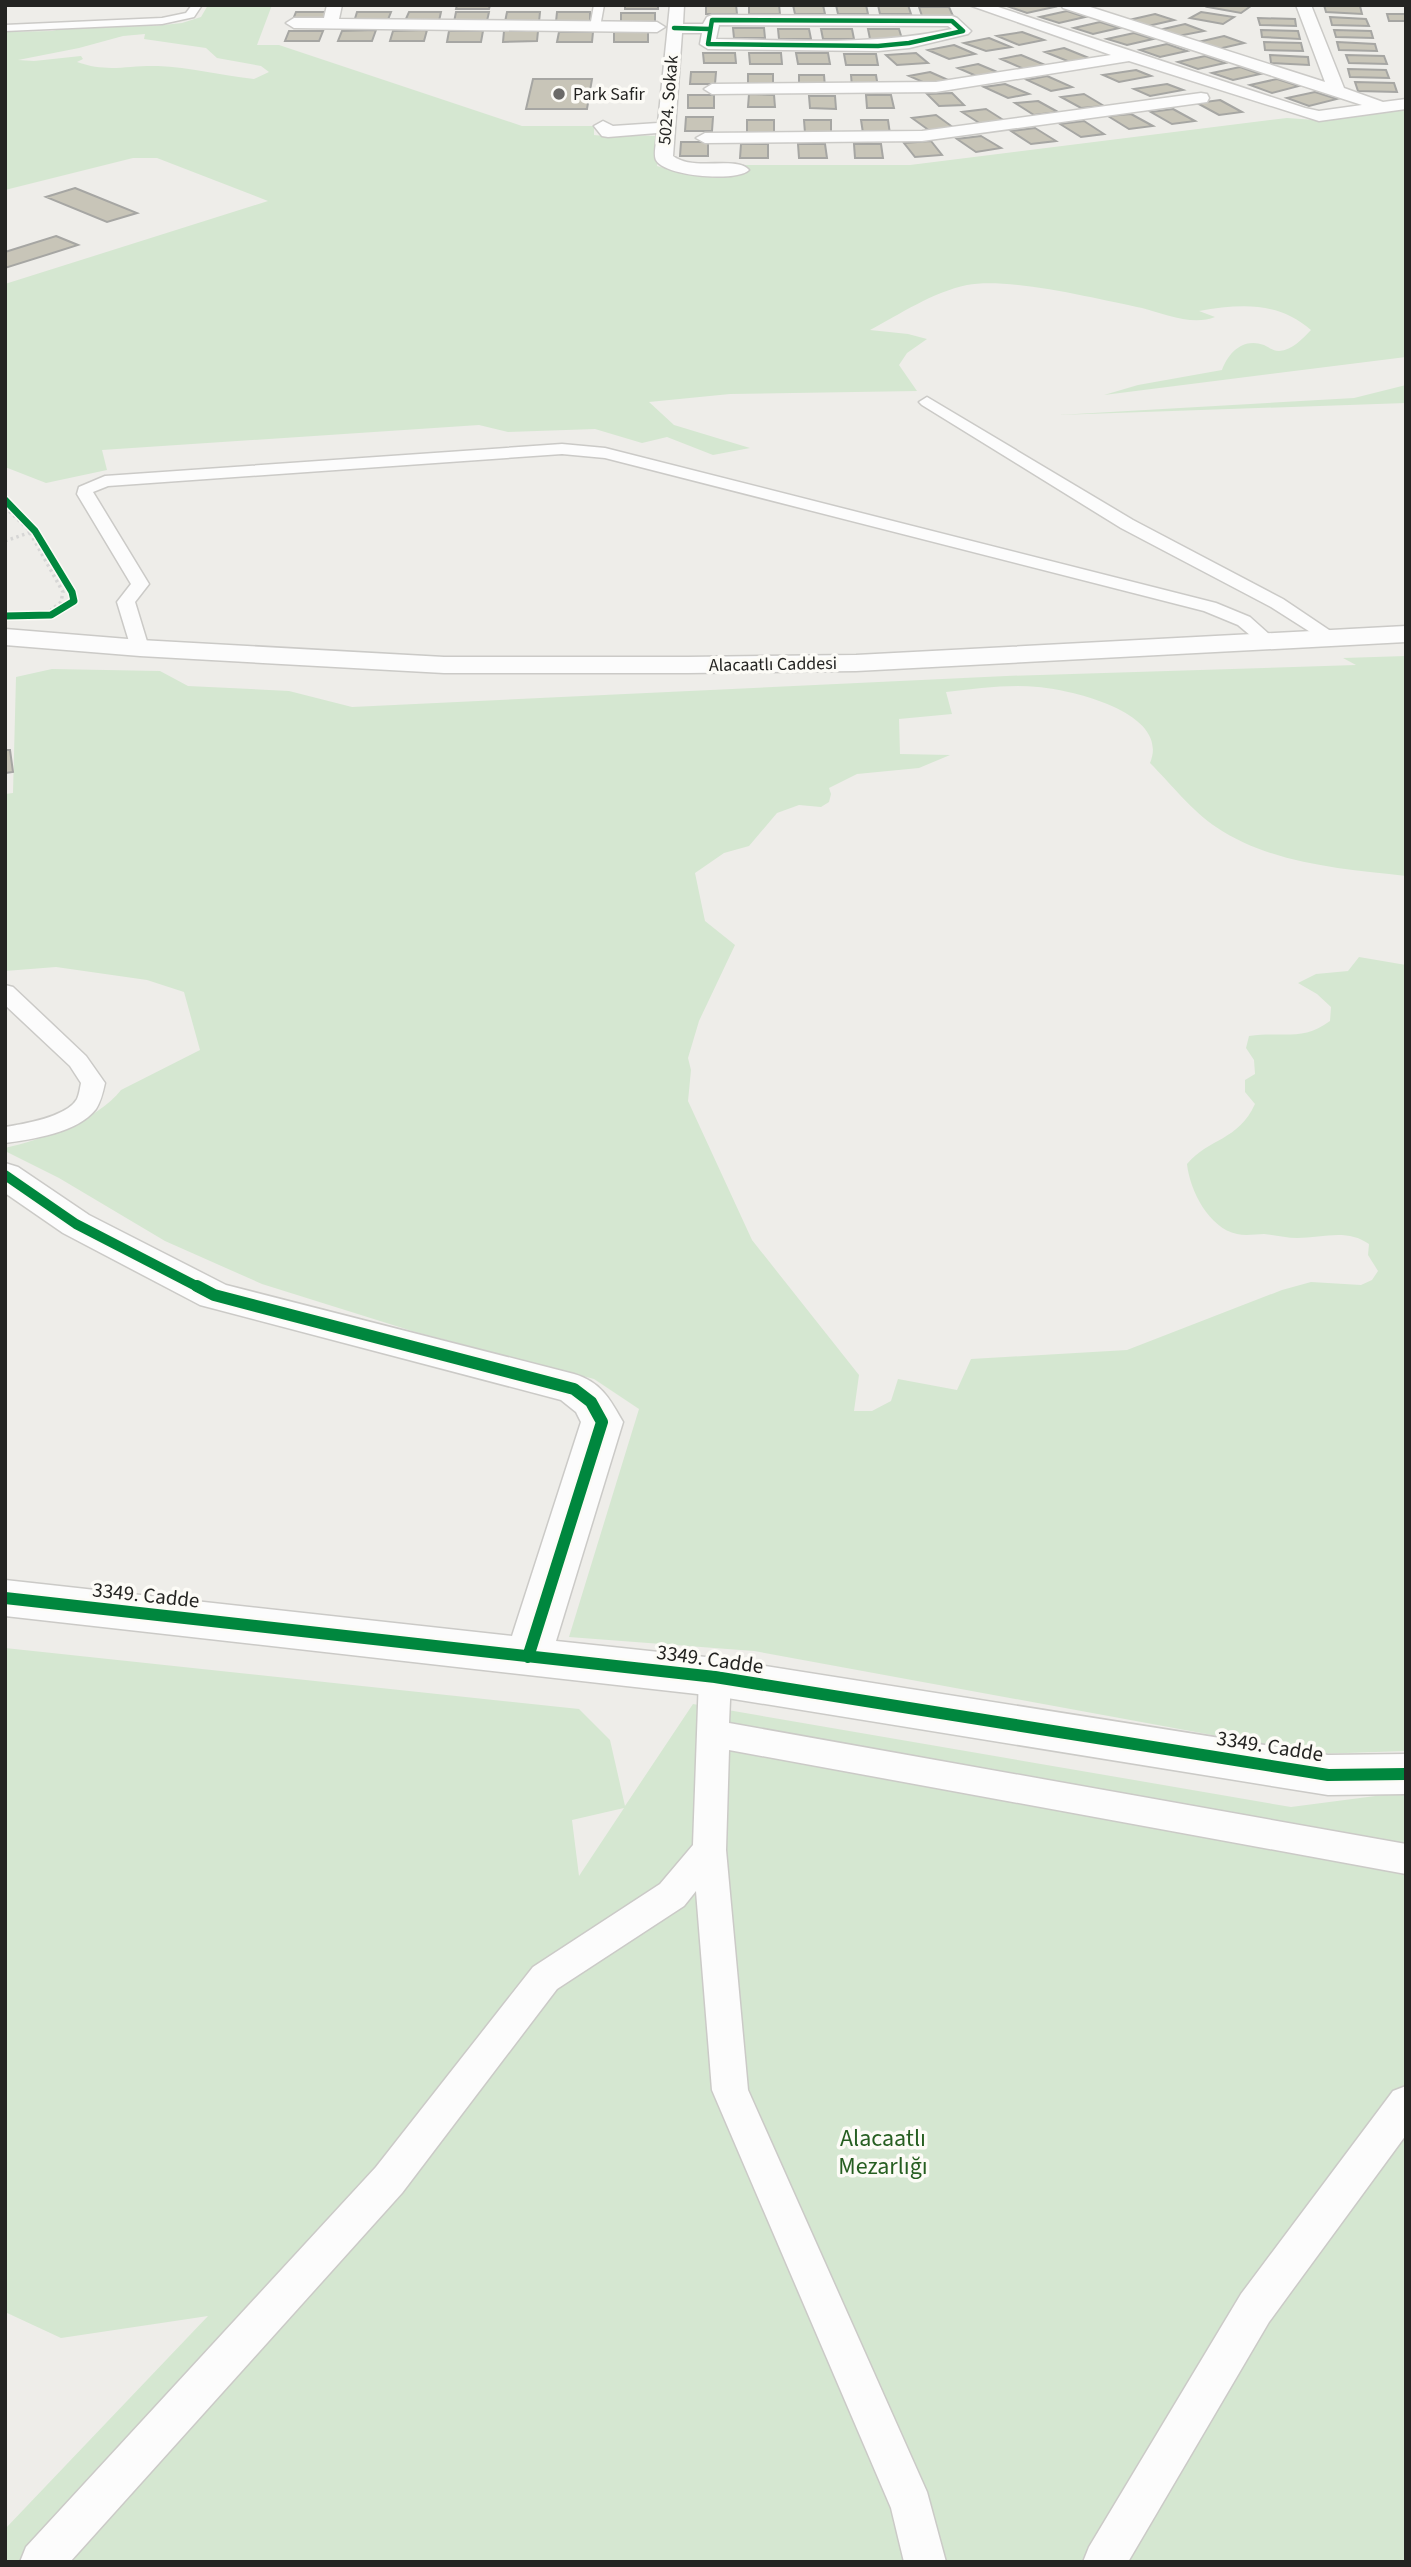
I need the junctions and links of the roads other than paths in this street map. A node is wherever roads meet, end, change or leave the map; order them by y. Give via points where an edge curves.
1 (197, 5) edge
2 (335, 5) edge
3 (599, 5) edge
4 (677, 5) edge
5 (976, 5) edge
6 (1068, 5) edge
7 (1303, 5) edge
8 (1123, 7) dead end
9 (1098, 15) junction
10 (49, 16) dead end
11 (294, 23) dead end
12 (330, 23) junction
13 (41, 26) junction
14 (595, 27) junction
15 (5, 28) edge
16 (666, 28) junction
17 (710, 29) junction
18 (1131, 56) junction
19 (1066, 67) junction
20 (1090, 78) dead end
21 (712, 89) dead end
22 (1337, 91) junction
23 (1125, 94) dead end
24 (1201, 98) dead end
25 (1406, 104) edge
26 (1149, 106) junction
27 (1385, 107) junction
28 (603, 126) dead end
29 (668, 127) junction
30 (705, 138) dead end
31 (740, 170) dead end
32 (927, 402) dead end
33 (1406, 634) edge
34 (5, 637) edge
35 (1332, 638) junction
36 (1269, 642) junction
37 (5, 645) edge
38 (140, 649) junction
39 (5, 992) edge
40 (5, 1135) edge
41 (5, 1175) edge
42 (5, 1598) edge
43 (528, 1657) junction
44 (715, 1677) junction
45 (714, 1734) junction
46 (1406, 1774) edge
47 (709, 1850) junction
48 (1406, 1859) edge
49 (1406, 2104) edge
50 (41, 2562) edge
51 (925, 2562) edge
52 (1104, 2562) edge

1 - 13 lane via 190,15 162,21
2 - 12 street
3 - 14 lane
4 - 16 street, 5024. Sokak
5 - 18 street
6 - 9 street
7 - 22 street
8 - 9 street
9 - 22 street
10 - 13 lane
11 - 12 street
12 - 14 street
13 - 15 lane
14 - 16 street
16 - 17 street
16 - 29 street, 5024. Sokak
17 - 17 street via 712,20 952,21 963,31 878,46 708,44
18 - 19 street
18 - 27 street via 1319,116
19 - 20 street
19 - 21 street via 936,87
22 - 27 street
23 - 26 street
24 - 26 street
25 - 27 street
26 - 30 street via 922,136
28 - 29 street via 608,132
29 - 31 street, 5024. Sokak via 663,155 669,163
32 - 35 lane via 1127,524 1277,603
33 - 35 street, Alacaatlı Caddesi
34 - 38 street, Alacaatlı Caddesi
35 - 36 street, Alacaatlı Caddesi
36 - 38 street, Alacaatlı Caddesi via 856,663 674,665 444,665
36 - 38 lane via 1244,621 1210,607 605,453 562,449 105,481 91,486 85,494 140,584 126,602
37 - 38 street, Alacaatlı Caddesi
39 - 40 lane via 78,1061 93,1083 87,1104 71,1115 32,1131
41 - 43 street via 76,1224 214,1295 575,1389 591,1402 602,1422
42 - 43 street, 3349. Cadde
43 - 44 street, 3349. Cadde
44 - 45 lane
44 - 46 street, 3349. Cadde via 1328,1775
45 - 47 lane
45 - 48 lane
47 - 50 lane via 673,1895 545,1978 389,2180
47 - 51 lane via 730,2090 912,2507
49 - 52 lane via 1255,2308

